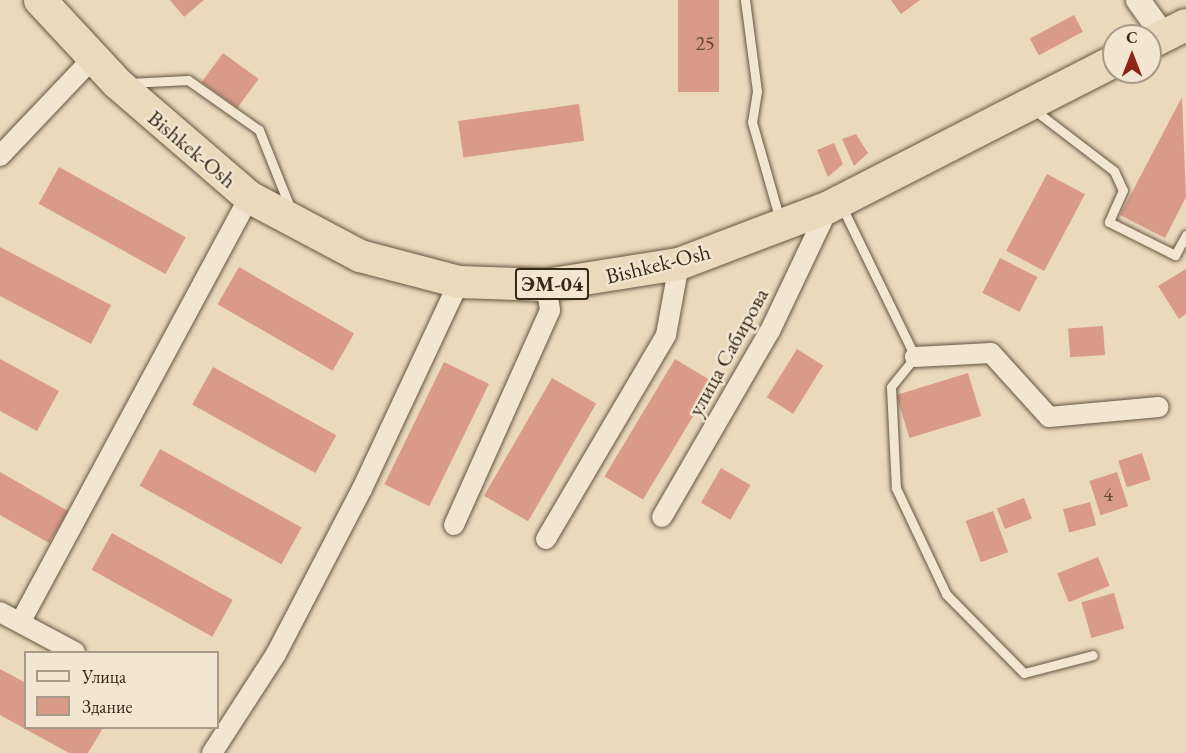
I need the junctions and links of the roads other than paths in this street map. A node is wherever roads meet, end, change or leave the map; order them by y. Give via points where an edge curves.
1 (40, 0) edge
2 (745, 0) edge
3 (1138, 0) edge
4 (1167, 34) edge
5 (92, 58) junction
6 (1102, 67) edge
7 (117, 83) junction
8 (1029, 105) junction
9 (0, 156) edge
10 (249, 197) junction
11 (834, 204) junction
12 (298, 226) junction
13 (783, 227) junction
14 (1186, 235) edge
15 (679, 264) junction
16 (459, 282) junction
17 (546, 285) junction
18 (915, 357) junction
19 (1159, 407) dead end
20 (662, 517) dead end
21 (454, 525) dead end
22 (546, 539) dead end
23 (0, 612) edge
24 (21, 621) junction
25 (73, 651) edge
26 (1093, 655) dead end
27 (213, 739) edge

1 - 5 highway, Bishkek-Osh / ЭМ-04
2 - 13 lane via 757,91 752,122
3 - 4 street
5 - 7 highway, Bishkek-Osh / ЭМ-04
5 - 9 street
6 - 8 highway, Bishkek-Osh / ЭМ-04
7 - 10 highway, Bishkek-Osh / ЭМ-04
7 - 12 lane via 188,80 259,130
8 - 11 highway, Bishkek-Osh / ЭМ-04
8 - 14 lane via 1114,171 1123,190 1109,222 1175,255
10 - 12 highway, Bishkek-Osh / ЭМ-04
10 - 24 street
11 - 13 highway, Bishkek-Osh / ЭМ-04
11 - 18 lane
11 - 20 street, улица Сабирова via 770,331
12 - 16 highway, Bishkek-Osh / ЭМ-04 via 360,256
13 - 15 highway, Bishkek-Osh / ЭМ-04
15 - 17 highway, Bishkek-Osh / ЭМ-04
15 - 22 street via 666,334
16 - 17 highway, Bishkek-Osh / ЭМ-04
16 - 27 street via 362,489 276,654
17 - 21 street via 550,310
18 - 19 street via 991,353 1049,417
18 - 26 lane via 891,387 896,488 946,594 1024,673
23 - 24 street
24 - 25 street

